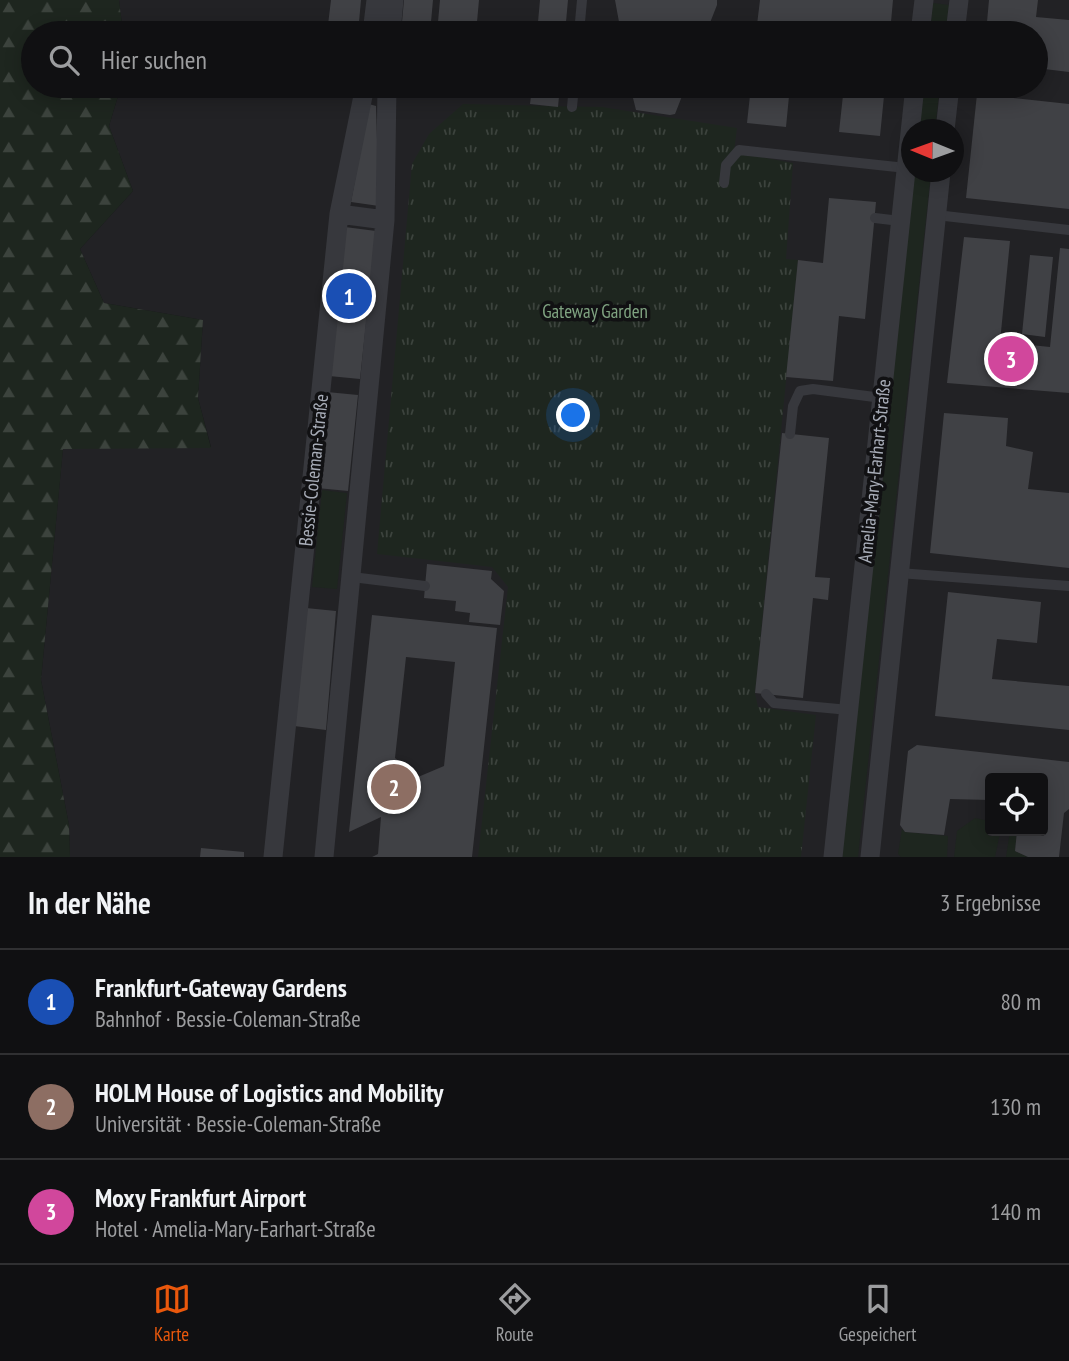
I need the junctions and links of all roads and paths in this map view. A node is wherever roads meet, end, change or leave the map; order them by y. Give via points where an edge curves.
1 (376, 0) edge
2 (394, 0) edge
3 (582, 0) edge
4 (924, 0) edge
5 (959, 0) edge
6 (373, 21) edge
7 (392, 21) edge
8 (580, 21) edge
9 (921, 21) edge
10 (956, 21) edge
11 (363, 98) edge
12 (387, 98) edge
13 (573, 98) edge
14 (914, 98) edge
15 (949, 98) edge
16 (572, 107) dead end
17 (911, 119) edge
18 (946, 119) edge
19 (901, 166) edge
20 (904, 182) edge
21 (940, 182) edge
22 (724, 183) dead end
23 (339, 214) junction
24 (936, 215) junction
25 (875, 218) dead end
26 (386, 220) junction
27 (900, 221) junction
28 (1069, 230) edge
29 (882, 398) junction
30 (790, 434) dead end
31 (899, 573) junction
32 (352, 577) junction
33 (425, 586) dead end
34 (1069, 586) edge
35 (766, 694) dead end
36 (849, 710) junction
37 (273, 857) edge
38 (324, 857) edge
39 (833, 857) edge
40 (870, 857) edge

1 - 6 street
2 - 7 street
3 - 8 lane
4 - 9 street
5 - 10 street
11 - 23 street, Bessie-Coleman-Straße
12 - 26 street
13 - 16 lane
14 - 17 street, Amelia-Mary-Earhart-Straße
15 - 18 street
19 - 22 lane via 739,150 726,165
20 - 27 street, Amelia-Mary-Earhart-Straße
21 - 24 street, Amelia-Mary-Earhart-Straße
23 - 26 street
23 - 37 street, Bessie-Coleman-Straße
24 - 28 lane
24 - 31 street, Amelia-Mary-Earhart-Straße
25 - 27 lane
26 - 32 street
27 - 29 street, Amelia-Mary-Earhart-Straße
29 - 30 lane via 800,391
29 - 36 street, Amelia-Mary-Earhart-Straße
31 - 34 lane
31 - 40 street, Amelia-Mary-Earhart-Straße
32 - 33 lane
32 - 38 street
35 - 36 lane via 774,703
36 - 39 street, Amelia-Mary-Earhart-Straße

